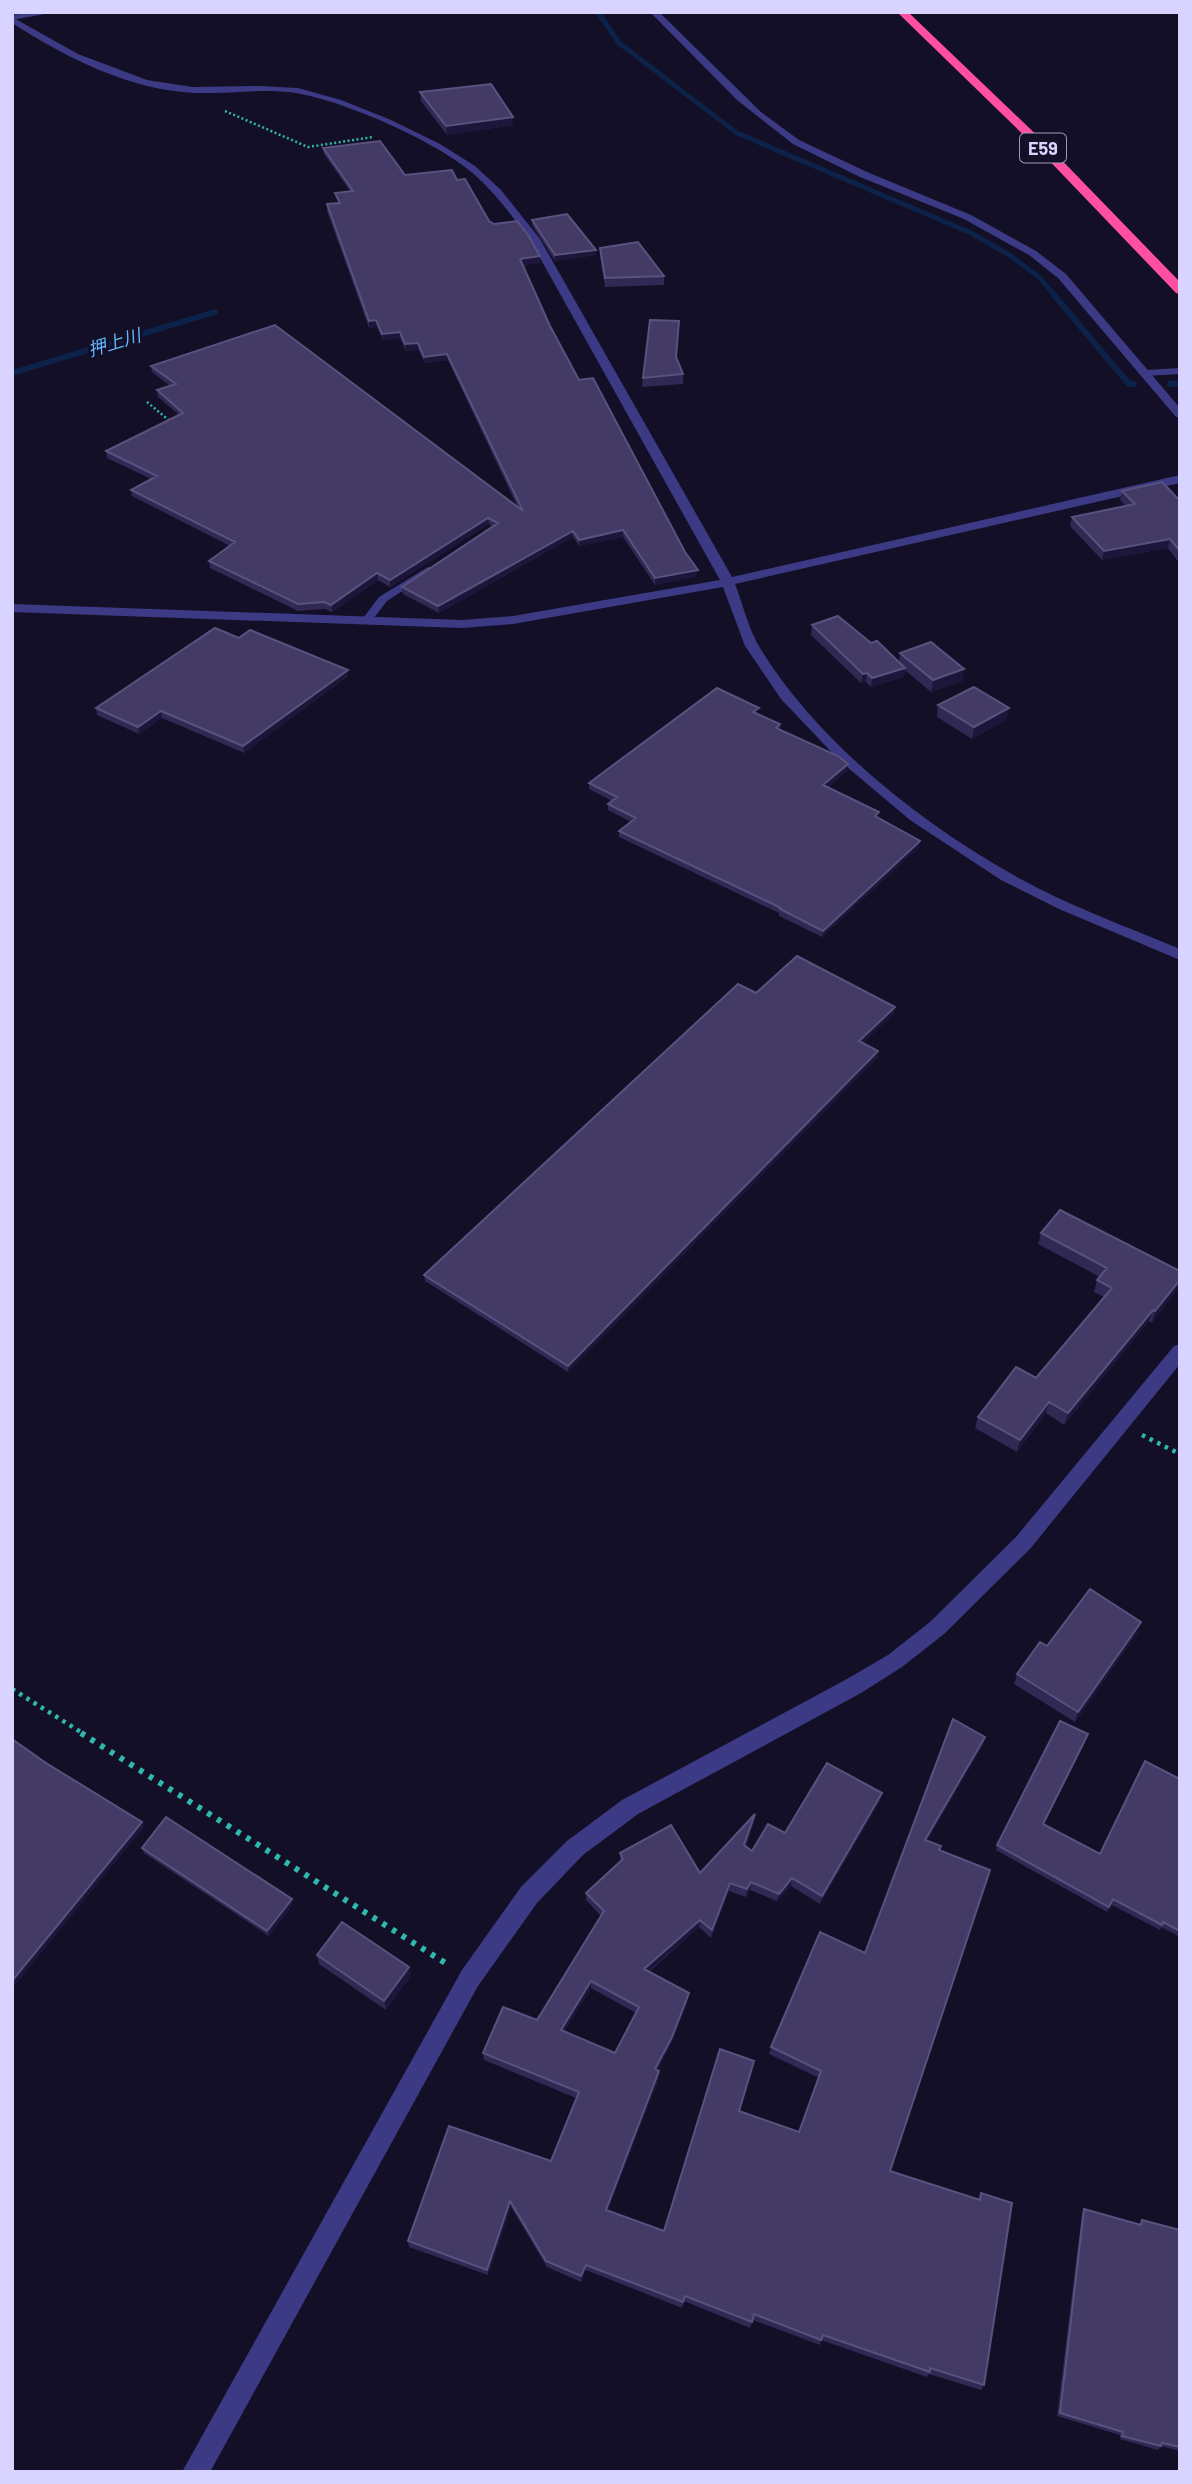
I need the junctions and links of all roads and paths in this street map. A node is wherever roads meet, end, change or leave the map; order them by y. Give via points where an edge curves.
1 (52, 12) edge
2 (654, 12) edge
3 (902, 12) edge
4 (12, 18) edge
5 (222, 110) dead end
6 (406, 132) junction
7 (1180, 290) edge
8 (1180, 371) edge
9 (1145, 373) junction
10 (147, 402) dead end
11 (1180, 415) edge
12 (176, 427) edge
13 (1180, 479) edge
14 (437, 564) edge
15 (728, 582) junction
16 (12, 608) edge
17 (366, 621) junction
18 (1180, 955) edge
19 (1180, 1351) edge
20 (1119, 1424) junction
21 (1180, 1454) edge
22 (12, 1689) edge
23 (470, 1978) junction
24 (195, 2472) edge

1 - 4 street
2 - 9 street via 757,113 797,142 979,223 1043,259
3 - 7 highway, E59 via 1109,213
4 - 6 street via 75,56 155,84 190,90 297,90 337,101
5 - 6 path via 308,147
6 - 15 street via 472,168 535,239
8 - 9 street
9 - 11 street
10 - 12 path
13 - 15 street
14 - 17 lane via 383,599
15 - 17 street via 513,620 462,624
15 - 18 street via 752,646 786,696 845,758 915,817 1006,877
16 - 17 street
19 - 20 street
20 - 21 path
20 - 23 street via 1023,1543 937,1628 854,1686 630,1807 575,1848 529,1895
22 - 23 path
23 - 24 street

